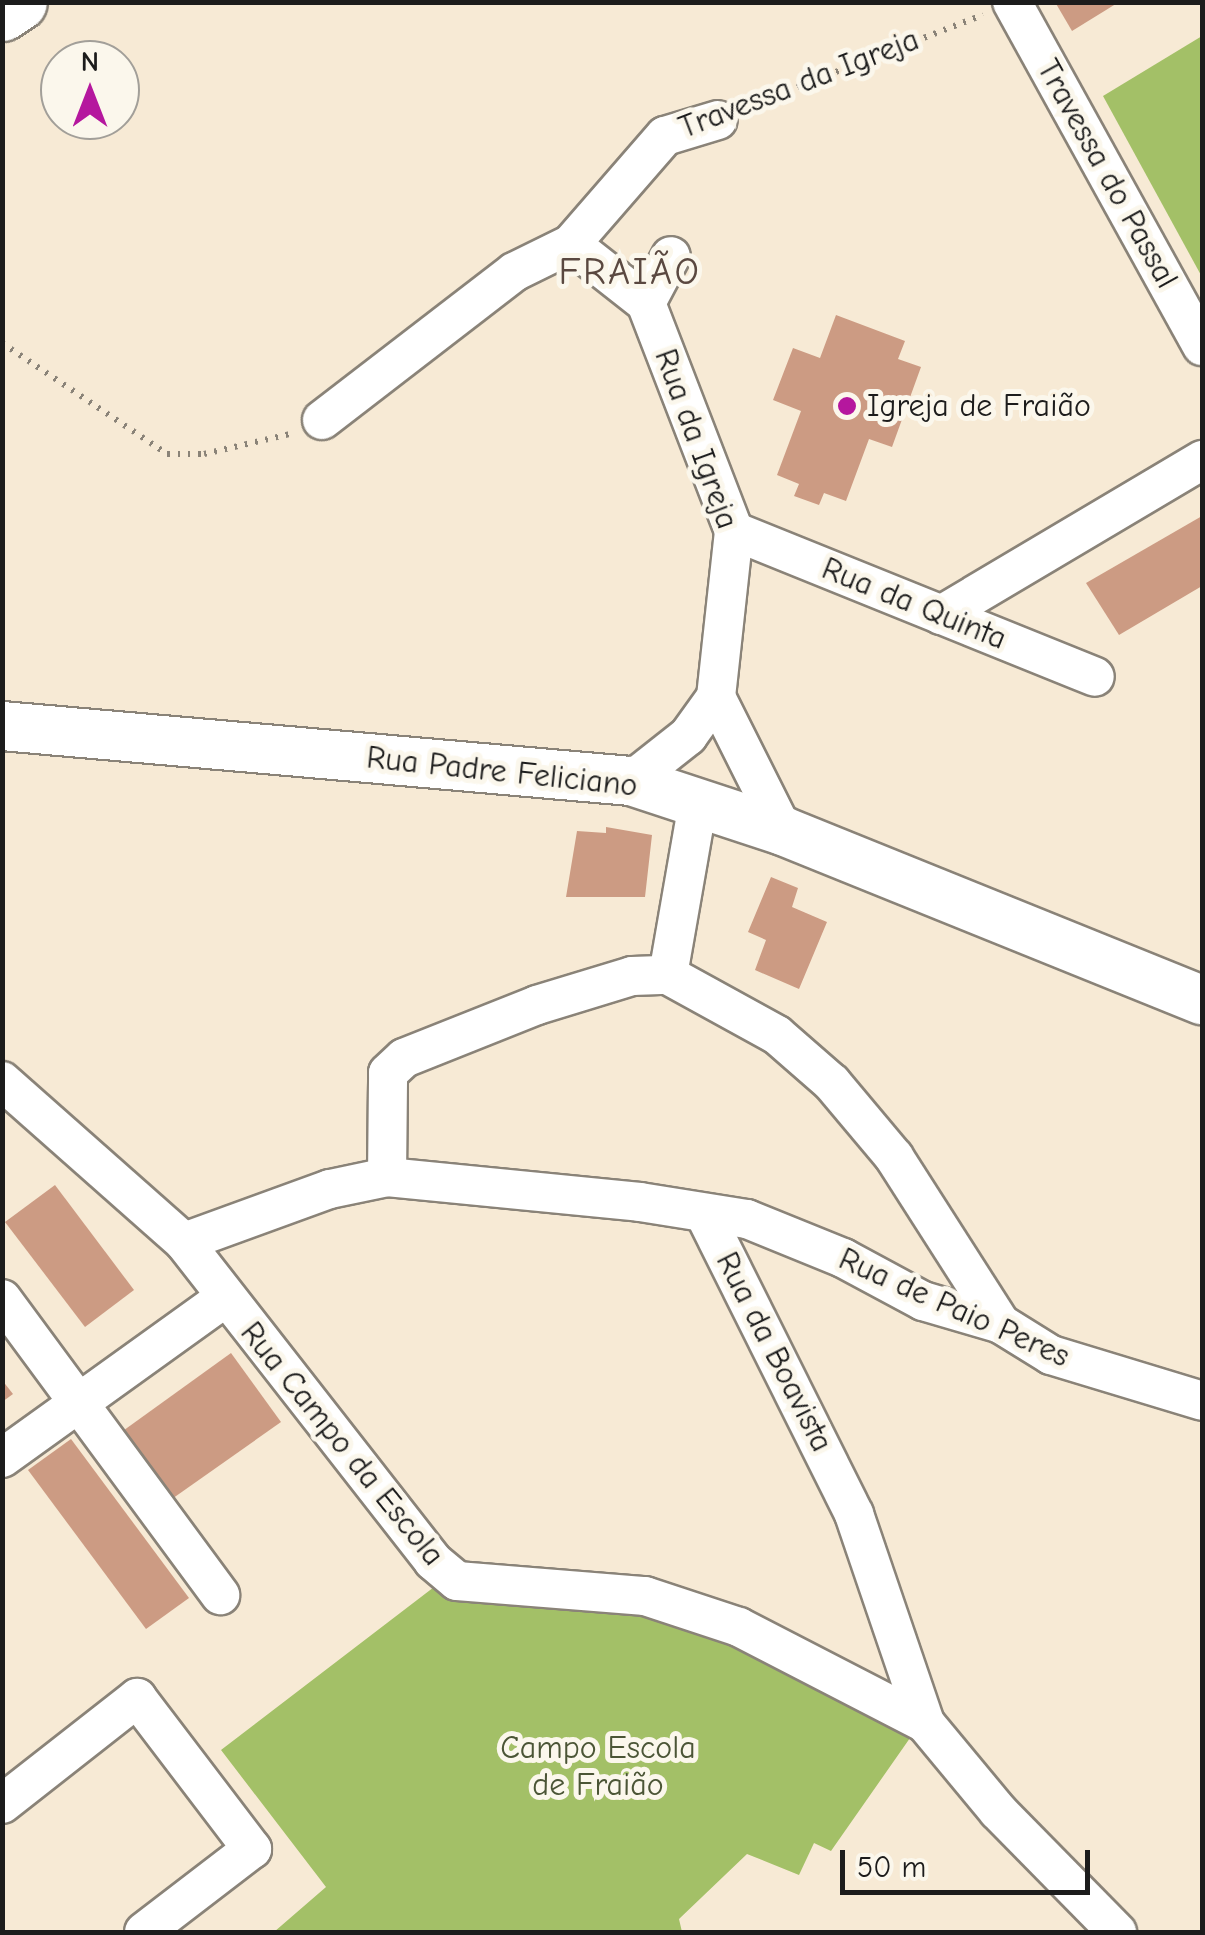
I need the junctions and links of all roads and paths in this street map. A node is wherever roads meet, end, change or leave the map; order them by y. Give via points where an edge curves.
1 (20, 2) edge
2 (1012, 4) edge
3 (2, 13) edge
4 (718, 120) joint
5 (571, 244) junction
6 (671, 256) dead end
7 (646, 303) junction
8 (2, 343) edge
9 (1202, 346) edge
10 (322, 420) joint
11 (1202, 460) edge
12 (734, 532) junction
13 (941, 615) junction
14 (1095, 677) dead end
15 (716, 698) junction
16 (2, 726) edge
17 (631, 781) junction
18 (698, 803) junction
19 (784, 831) junction
20 (668, 974) junction
21 (1202, 1000) edge
22 (2, 1082) edge
23 (387, 1177) junction
24 (706, 1217) junction
25 (184, 1242) junction
26 (2, 1299) edge
27 (223, 1299) junction
28 (1001, 1324) junction
29 (79, 1400) junction
30 (1202, 1401) edge
31 (2, 1458) edge
32 (220, 1595) dead end
33 (925, 1723) junction
34 (2, 1804) edge
35 (144, 1932) edge
36 (1118, 1932) edge

1 - 3 main road
2 - 4 path, Travessa da Igreja via 812,76
2 - 9 street, Travessa do Passal
4 - 5 street, Travessa da Igreja via 664,136
5 - 7 street
5 - 10 street via 514,272
6 - 7 street
7 - 12 street, Rua da Igreja
8 - 10 path via 167,454 204,454
11 - 13 street
12 - 13 street, Rua da Quinta
12 - 15 street, Rua da Igreja
13 - 14 street, Rua da Quinta
15 - 17 street via 688,736
15 - 19 street
16 - 17 street, Rua Padre Feliciano
17 - 18 street, Rua Padre Feliciano
18 - 19 street, Rua Padre Feliciano
18 - 20 street
19 - 21 street, Rua Padre Feliciano
20 - 23 street via 632,976 536,1005 404,1058 388,1073
20 - 28 street via 777,1035 832,1083 894,1157
22 - 25 street, Rua Campo da Escola
23 - 24 street, Rua da Boavista via 518,1185
23 - 25 street, Rua da Boavista via 330,1189
24 - 28 street, Rua de Paio Peres via 747,1219 843,1258 923,1301
24 - 33 street, Rua da Boavista via 854,1514
25 - 27 street, Rua Campo da Escola
26 - 29 street
27 - 29 street
27 - 33 street, Rua Campo da Escola via 433,1561 457,1582 645,1596 739,1627
28 - 30 street, Rua de Paio Peres via 1051,1355
29 - 31 street
29 - 32 street
33 - 36 street, Rua da Boavista via 998,1811
34 - 35 street via 137,1698 252,1849

